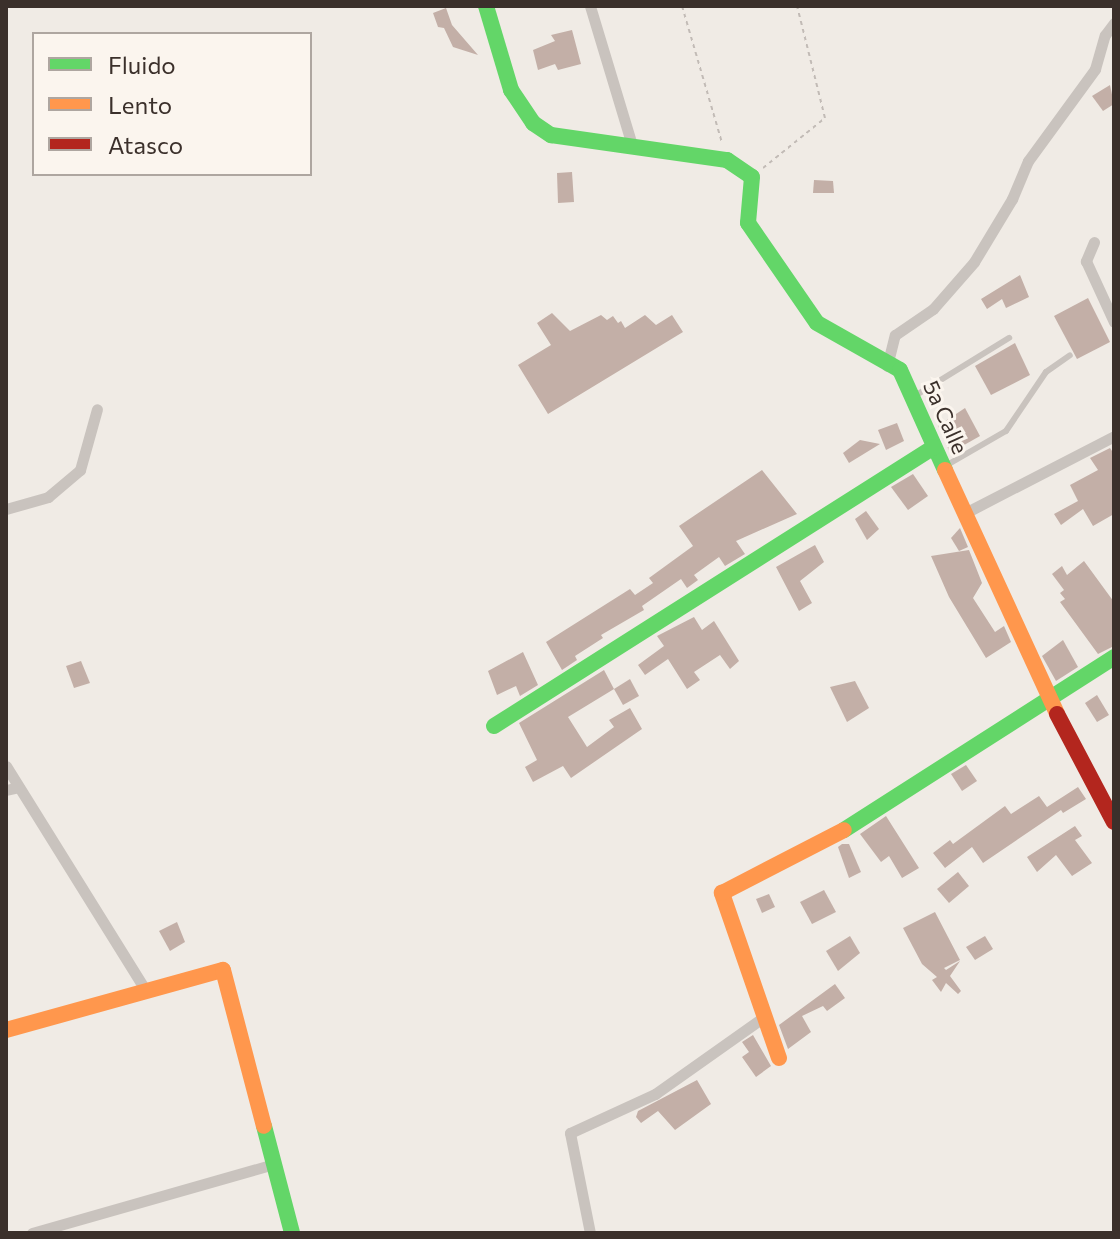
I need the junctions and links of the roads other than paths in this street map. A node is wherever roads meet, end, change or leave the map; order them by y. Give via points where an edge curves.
1 (486, 6) edge
2 (590, 6) edge
3 (1114, 23) edge
4 (632, 145) junction
5 (1094, 242) dead end
6 (1114, 322) edge
7 (1009, 338) dead end
8 (1070, 355) dead end
9 (887, 366) junction
10 (913, 397) junction
11 (97, 409) dead end
12 (1114, 436) edge
13 (934, 447) junction
14 (943, 466) junction
15 (6, 509) edge
16 (967, 512) junction
17 (1114, 657) edge
18 (1049, 698) junction
19 (494, 726) dead end
20 (6, 766) edge
21 (19, 787) junction
22 (6, 790) edge
23 (1114, 822) edge
24 (146, 991) junction
25 (765, 1016) junction
26 (6, 1030) edge
27 (779, 1058) dead end
28 (271, 1165) junction
29 (32, 1233) edge
30 (292, 1233) edge
31 (590, 1233) edge

1 - 4 street via 511,90 533,123 551,135
2 - 4 street
3 - 9 street via 1095,69 1028,161 974,262 933,309 895,335
4 - 9 street, 5a Calle via 727,160 752,177 748,223 817,323
5 - 6 street via 1086,261
7 - 10 lane
8 - 14 lane via 1046,372 1006,431
9 - 10 street, 5a Calle via 900,370
10 - 13 street, 5a Calle
11 - 15 street via 80,470 48,497
12 - 16 street
13 - 14 street, 5a Calle
13 - 19 street
14 - 16 street, 5a Calle
16 - 18 street, 5a Calle
17 - 18 street
18 - 23 street, 5a Calle
18 - 25 street via 830,839 722,893
20 - 21 street
21 - 22 street
21 - 24 street
24 - 26 street
24 - 28 street via 223,970
25 - 27 street
25 - 31 street via 655,1094 570,1133
28 - 29 street
28 - 30 street

